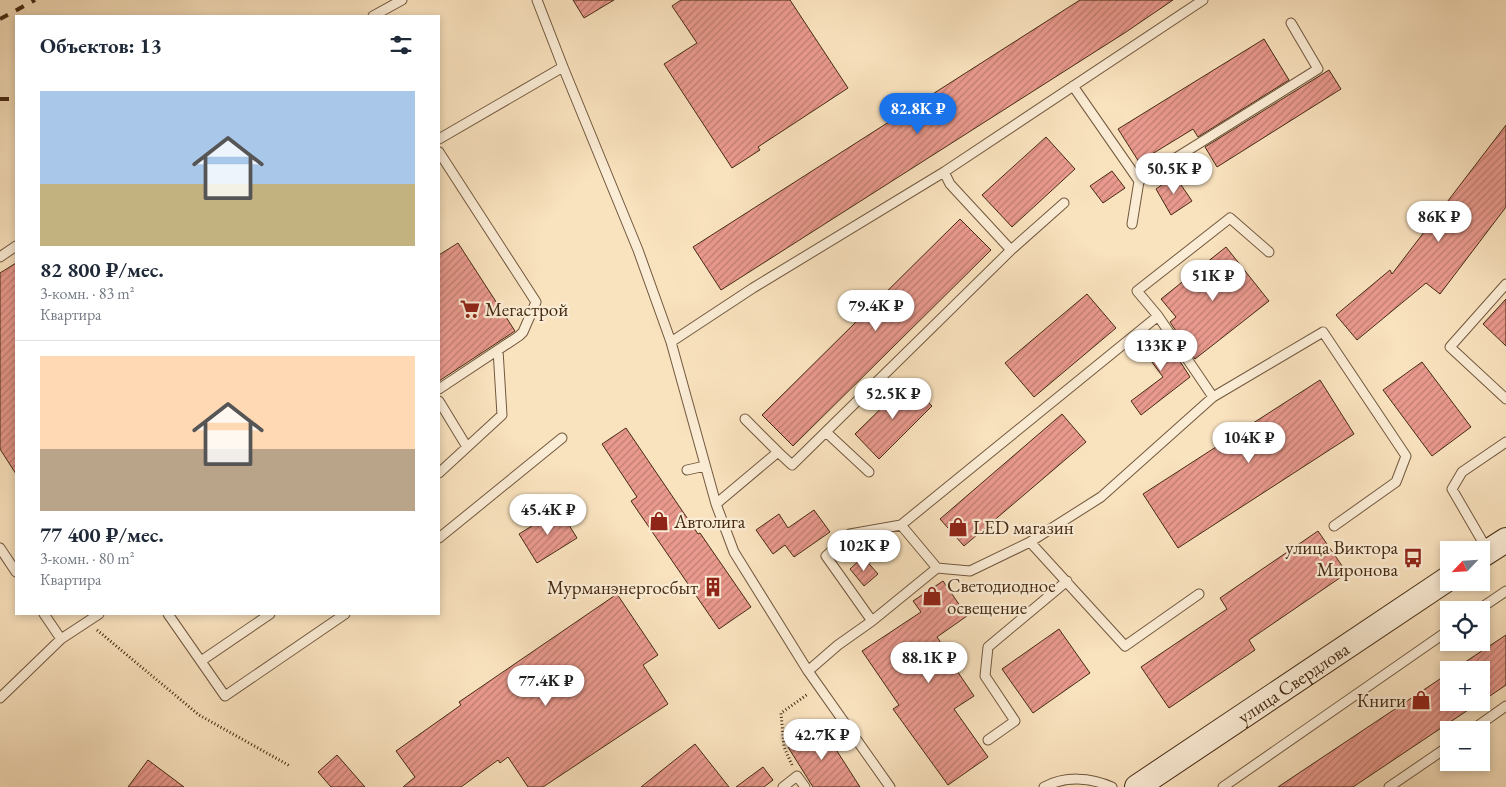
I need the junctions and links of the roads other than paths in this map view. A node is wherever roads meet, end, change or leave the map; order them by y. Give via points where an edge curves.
1 (402, 0) edge
2 (538, 0) edge
3 (1203, 0) edge
4 (375, 15) edge
5 (1291, 23) dead end
6 (563, 68) junction
7 (1073, 86) junction
8 (440, 138) edge
9 (440, 154) edge
10 (944, 172) junction
11 (1139, 181) junction
12 (1064, 203) dead end
13 (1132, 224) dead end
14 (15, 247) edge
15 (1011, 250) junction
16 (1269, 252) dead end
17 (0, 257) edge
18 (1506, 284) edge
19 (1158, 316) junction
20 (671, 342) junction
21 (498, 350) junction
22 (440, 388) edge
23 (1213, 397) junction
24 (1506, 399) edge
25 (440, 403) edge
26 (745, 419) dead end
27 (826, 432) junction
28 (562, 438) dead end
29 (1506, 442) edge
30 (467, 447) junction
31 (778, 452) junction
32 (705, 466) junction
33 (687, 470) dead end
34 (440, 472) edge
35 (869, 472) dead end
36 (716, 504) junction
37 (901, 524) junction
38 (1334, 526) dead end
39 (440, 537) edge
40 (1030, 542) junction
41 (0, 548) edge
42 (1492, 549) edge
43 (937, 568) junction
44 (15, 570) edge
45 (1067, 581) junction
46 (1440, 584) edge
47 (1506, 591) edge
48 (1199, 594) dead end
49 (1490, 602) edge
50 (45, 615) edge
51 (98, 615) edge
52 (169, 615) edge
53 (269, 615) edge
54 (344, 615) edge
55 (872, 621) junction
56 (1440, 636) edge
57 (62, 639) junction
58 (201, 661) junction
59 (808, 671) junction
60 (0, 698) edge
61 (1506, 706) edge
62 (1485, 721) edge
63 (988, 740) dead end
64 (1440, 752) edge
65 (783, 787) edge
66 (805, 787) edge
67 (890, 787) edge
68 (1044, 787) edge
69 (1112, 787) edge
70 (1138, 787) edge
71 (1223, 787) edge
72 (1389, 787) edge

1 - 4 lane
2 - 6 lane
3 - 7 lane
5 - 11 lane via 1318,69
6 - 8 lane
6 - 20 lane via 638,250
7 - 10 lane
7 - 11 lane
9 - 21 lane via 536,302 523,332
10 - 15 lane via 950,184
10 - 20 lane
11 - 13 lane
12 - 15 lane
14 - 17 lane
15 - 27 lane
16 - 19 lane via 1230,218 1137,291
18 - 24 lane via 1450,348
19 - 23 lane
19 - 37 lane
20 - 32 lane
21 - 22 lane
21 - 30 lane via 502,415
23 - 38 lane via 1323,332 1406,456 1396,482
23 - 40 lane via 1101,498
25 - 30 lane
26 - 31 lane
27 - 31 lane via 792,465
27 - 35 lane
28 - 39 lane
29 - 42 lane via 1462,472 1452,490
30 - 34 lane
31 - 36 lane
32 - 33 lane
32 - 36 lane
36 - 59 lane via 734,552
37 - 43 lane
37 - 55 lane via 850,534 826,556
40 - 43 lane via 970,572
40 - 45 lane
41 - 44 lane
43 - 55 lane
45 - 48 lane via 1126,646
45 - 63 lane via 988,647 985,676 1015,721
46 - 70 street, улица Свердлова
47 - 49 lane
50 - 57 lane
51 - 57 lane
52 - 58 lane
53 - 58 lane
54 - 58 lane via 225,696
55 - 59 lane
56 - 71 lane
57 - 60 lane
59 - 67 lane
61 - 62 lane
64 - 72 lane
65 - 66 lane via 797,776
68 - 69 lane via 1056,781 1074,779 1091,780

